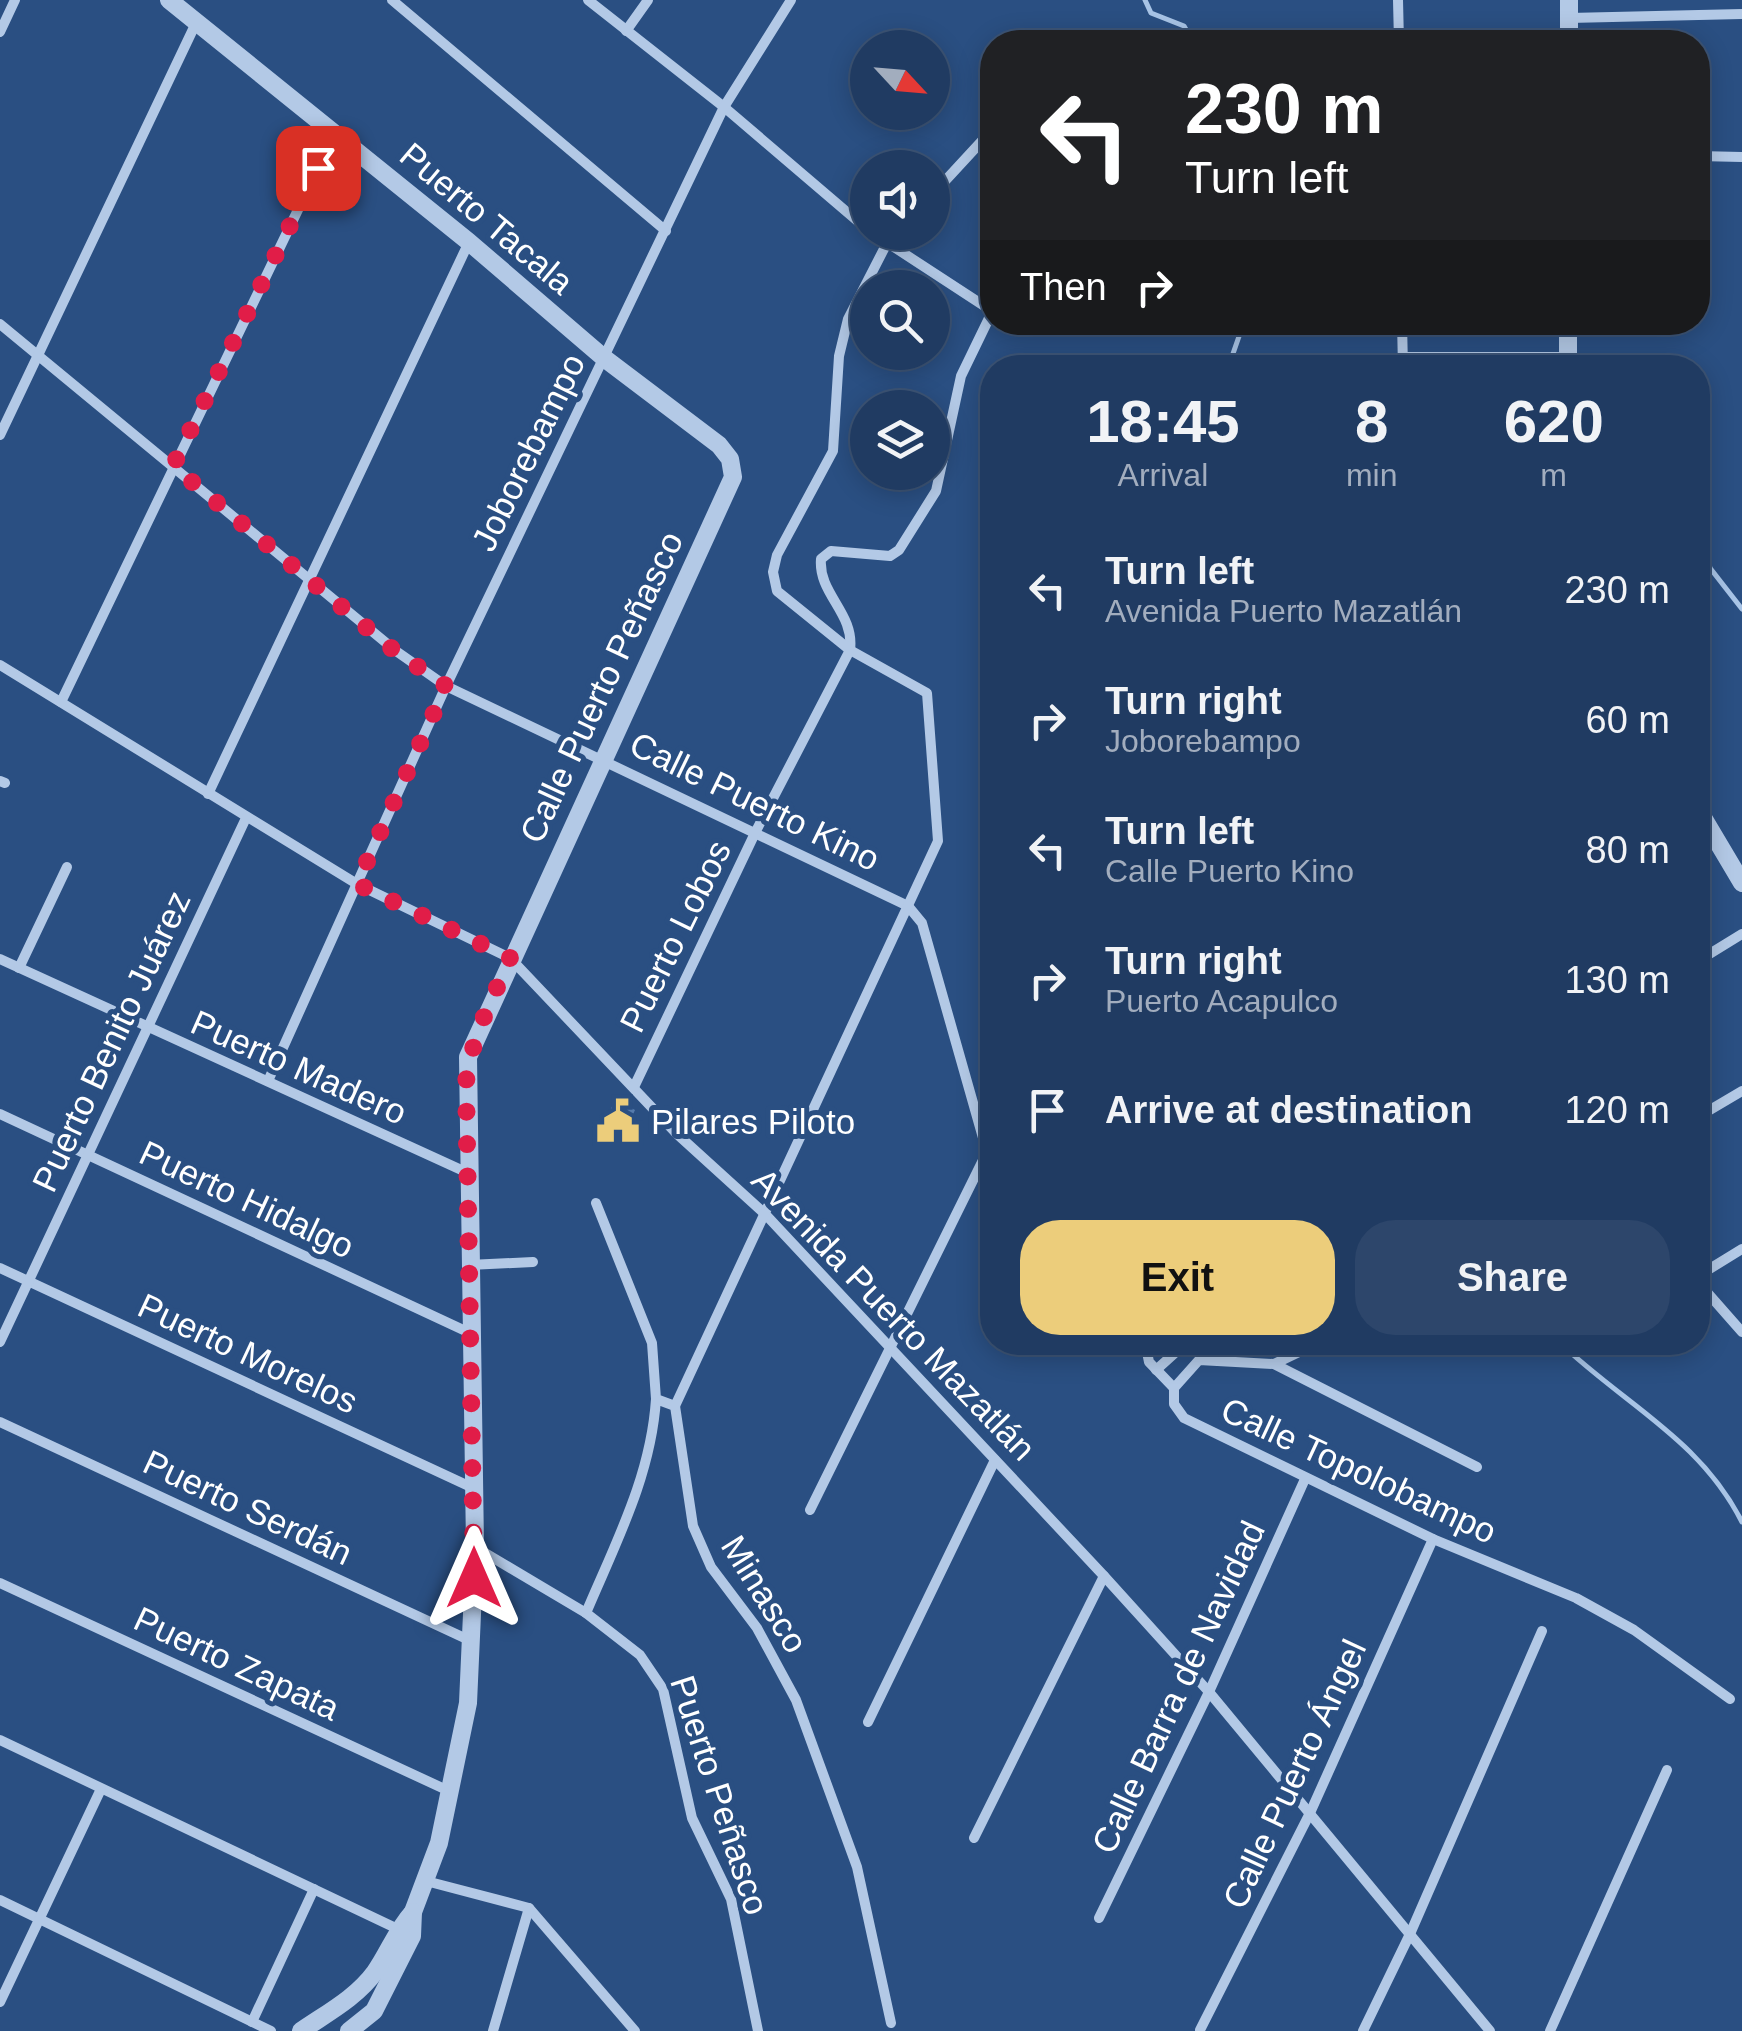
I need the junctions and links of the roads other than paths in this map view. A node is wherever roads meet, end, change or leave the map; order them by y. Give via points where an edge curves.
1 (15, 0) edge
2 (392, 0) edge
3 (588, 0) edge
4 (648, 0) edge
5 (791, 0) edge
6 (1398, 0) edge
7 (185, 9) edge
8 (1569, 9) edge
9 (1742, 14) edge
10 (1399, 30) edge
11 (626, 31) junction
12 (0, 32) edge
13 (724, 107) junction
14 (334, 135) junction
15 (980, 143) edge
16 (1710, 157) edge
17 (1742, 158) edge
18 (950, 176) edge
19 (850, 215) edge
20 (666, 231) junction
21 (469, 242) junction
22 (884, 250) edge
23 (892, 250) edge
24 (980, 305) edge
25 (0, 324) edge
26 (981, 335) edge
27 (38, 356) junction
28 (604, 358) junction
29 (0, 434) edge
30 (718, 445) joint
31 (173, 466) junction
32 (310, 580) junction
33 (850, 650) junction
34 (0, 666) edge
35 (446, 686) junction
36 (61, 702) junction
37 (602, 758) junction
38 (208, 794) junction
39 (246, 818) junction
40 (1710, 830) edge
41 (756, 831) junction
42 (67, 867) dead end
43 (1742, 883) edge
44 (357, 884) junction
45 (908, 906) junction
46 (1742, 934) edge
47 (1710, 954) edge
48 (510, 958) junction
49 (0, 959) edge
50 (19, 968) junction
51 (147, 1029) junction
52 (268, 1081) junction
53 (634, 1087) junction
54 (1742, 1090) edge
55 (1710, 1110) edge
56 (0, 1114) edge
57 (980, 1127) edge
58 (88, 1156) junction
59 (980, 1166) edge
60 (468, 1173) junction
61 (596, 1203) dead end
62 (765, 1214) junction
63 (1742, 1249) edge
64 (533, 1262) dead end
65 (470, 1265) junction
66 (0, 1268) edge
67 (1710, 1271) edge
68 (28, 1281) junction
69 (1710, 1293) edge
70 (1742, 1332) edge
71 (472, 1334) junction
72 (0, 1342) edge
73 (892, 1348) junction
74 (1147, 1355) edge
75 (1173, 1355) edge
76 (1293, 1355) edge
77 (1274, 1364) junction
78 (1156, 1370) junction
79 (1174, 1388) junction
80 (656, 1398) junction
81 (675, 1406) junction
82 (0, 1422) edge
83 (995, 1460) junction
84 (1477, 1467) dead end
85 (1305, 1479) junction
86 (473, 1488) junction
87 (810, 1510) dead end
88 (1433, 1539) junction
89 (475, 1547) junction
90 (1104, 1576) junction
91 (0, 1583) edge
92 (586, 1613) junction
93 (1542, 1631) dead end
94 (472, 1641) junction
95 (1209, 1692) junction
96 (1730, 1698) dead end
97 (868, 1722) dead end
98 (0, 1740) edge
99 (1667, 1770) dead end
100 (101, 1789) junction
101 (451, 1792) junction
102 (1310, 1813) junction
103 (974, 1838) dead end
104 (426, 1881) junction
105 (314, 1889) junction
106 (0, 1900) edge
107 (529, 1908) junction
108 (40, 1918) junction
109 (1099, 1918) dead end
110 (405, 1933) junction
111 (1410, 1934) junction
112 (0, 2002) edge
113 (252, 2022) junction
114 (891, 2023) dead end
115 (1200, 2030) edge
116 (271, 2031) edge
117 (301, 2031) edge
118 (349, 2031) edge
119 (493, 2031) edge
120 (634, 2031) edge
121 (758, 2031) edge
122 (1363, 2031) edge
123 (1490, 2031) edge
124 (1550, 2031) edge

1 - 12 street
2 - 20 street
3 - 11 street
4 - 11 street
5 - 13 street, Joborebampo
6 - 10 street
7 - 14 street, Puerto Tacala
7 - 27 street
8 - 9 street
11 - 13 street
13 - 19 street
13 - 20 street, Joborebampo
14 - 21 street, Puerto Tacala
14 - 31 street
15 - 18 street
16 - 17 street
20 - 28 street, Joborebampo
21 - 28 street, Puerto Tacala
21 - 32 street
22 - 33 street via 848,319 838,356 834,450 773,572 777,591
23 - 24 street
25 - 27 street, Calle Puerto Kino
26 - 33 street via 962,376 936,491 900,550 890,556 831,551 821,559 820,574 849,620
27 - 29 street
27 - 31 street, Calle Puerto Kino
28 - 30 street, Puerto Tacala
28 - 35 street, Joborebampo
30 - 37 street, Calle Puerto Peñasco via 730,459 729,495
31 - 32 street, Calle Puerto Kino
31 - 36 street
32 - 35 street, Calle Puerto Kino
32 - 38 street
33 - 41 street, Puerto Lobos
33 - 45 street via 927,693 938,841
34 - 36 street, Avenida Puerto Mazatlán
35 - 37 street, Calle Puerto Kino
35 - 44 street, Joborebampo
36 - 38 street, Avenida Puerto Mazatlán
37 - 41 street, Calle Puerto Kino
37 - 48 street, Calle Puerto Peñasco
38 - 39 street, Avenida Puerto Mazatlán
39 - 44 street, Avenida Puerto Mazatlán
39 - 51 street, Puerto Benito Juárez
40 - 43 street
41 - 45 street, Calle Puerto Kino
41 - 53 street, Puerto Lobos
42 - 50 street
44 - 48 street, Avenida Puerto Mazatlán
44 - 52 street, Joborebampo
45 - 57 street via 922,924
45 - 62 street
46 - 47 street
48 - 53 street, Avenida Puerto Mazatlán
48 - 60 street, Calle Puerto Peñasco via 468,1057
49 - 50 street, Puerto Madero
50 - 51 street, Puerto Madero
51 - 52 street, Puerto Madero
51 - 58 street, Puerto Benito Juárez
52 - 60 street, Puerto Madero
53 - 62 street, Avenida Puerto Mazatlán
54 - 55 street
56 - 58 street, Puerto Hidalgo
58 - 68 street, Puerto Benito Juárez
58 - 71 street, Puerto Hidalgo
59 - 73 street
60 - 65 street, Calle Puerto Peñasco
61 - 80 street via 652,1343
62 - 73 street, Avenida Puerto Mazatlán
62 - 81 street
63 - 67 street
64 - 65 street
65 - 71 street, Calle Puerto Peñasco
66 - 68 street, Puerto Morelos
68 - 72 street, Puerto Benito Juárez
68 - 86 street, Puerto Morelos
69 - 70 street
71 - 86 street, Calle Puerto Peñasco
73 - 83 street, Avenida Puerto Mazatlán
73 - 87 street
74 - 78 street
75 - 78 street
76 - 77 street
77 - 79 street, Calle Topolobampo via 1199,1360
77 - 84 street, Calle Topolobampo
78 - 79 street
79 - 85 street, Calle Topolobampo via 1174,1404 1184,1418
80 - 81 street
80 - 92 street via 643,1480
81 - 114 street, Minasco via 693,1526 710,1567 757,1628 796,1700 852,1852
82 - 94 street, Puerto Serdán
83 - 90 street, Avenida Puerto Mazatlán
83 - 97 street
85 - 88 street, Calle Topolobampo
85 - 95 street, Calle Barra de Navidad
86 - 89 street, Calle Puerto Peñasco
88 - 96 street, Calle Topolobampo via 1576,1598
88 - 102 street, Calle Puerto Ángel
89 - 92 street, Puerto Peñasco
89 - 94 street, Calle Puerto Peñasco
90 - 95 street, Avenida Puerto Mazatlán
90 - 103 street
91 - 101 street, Puerto Zapata
92 - 121 street, Puerto Peñasco via 640,1656 663,1688 692,1818 731,1899
93 - 111 street
94 - 101 street, Calle Puerto Peñasco
95 - 102 street, Avenida Puerto Mazatlán
95 - 109 street, Calle Barra de Navidad
98 - 100 street
99 - 124 street
100 - 105 street
100 - 108 street
101 - 104 street, Calle Puerto Peñasco
102 - 111 street, Avenida Puerto Mazatlán
102 - 115 street, Calle Puerto Ángel
104 - 107 street
104 - 110 street, Calle Puerto Peñasco
105 - 110 street
105 - 113 street
106 - 108 street
107 - 119 street
107 - 120 street
108 - 112 street
108 - 113 street
110 - 117 street via 356,1994
110 - 118 street via 374,2011
111 - 122 street
111 - 123 street, Avenida Puerto Mazatlán
113 - 116 street

